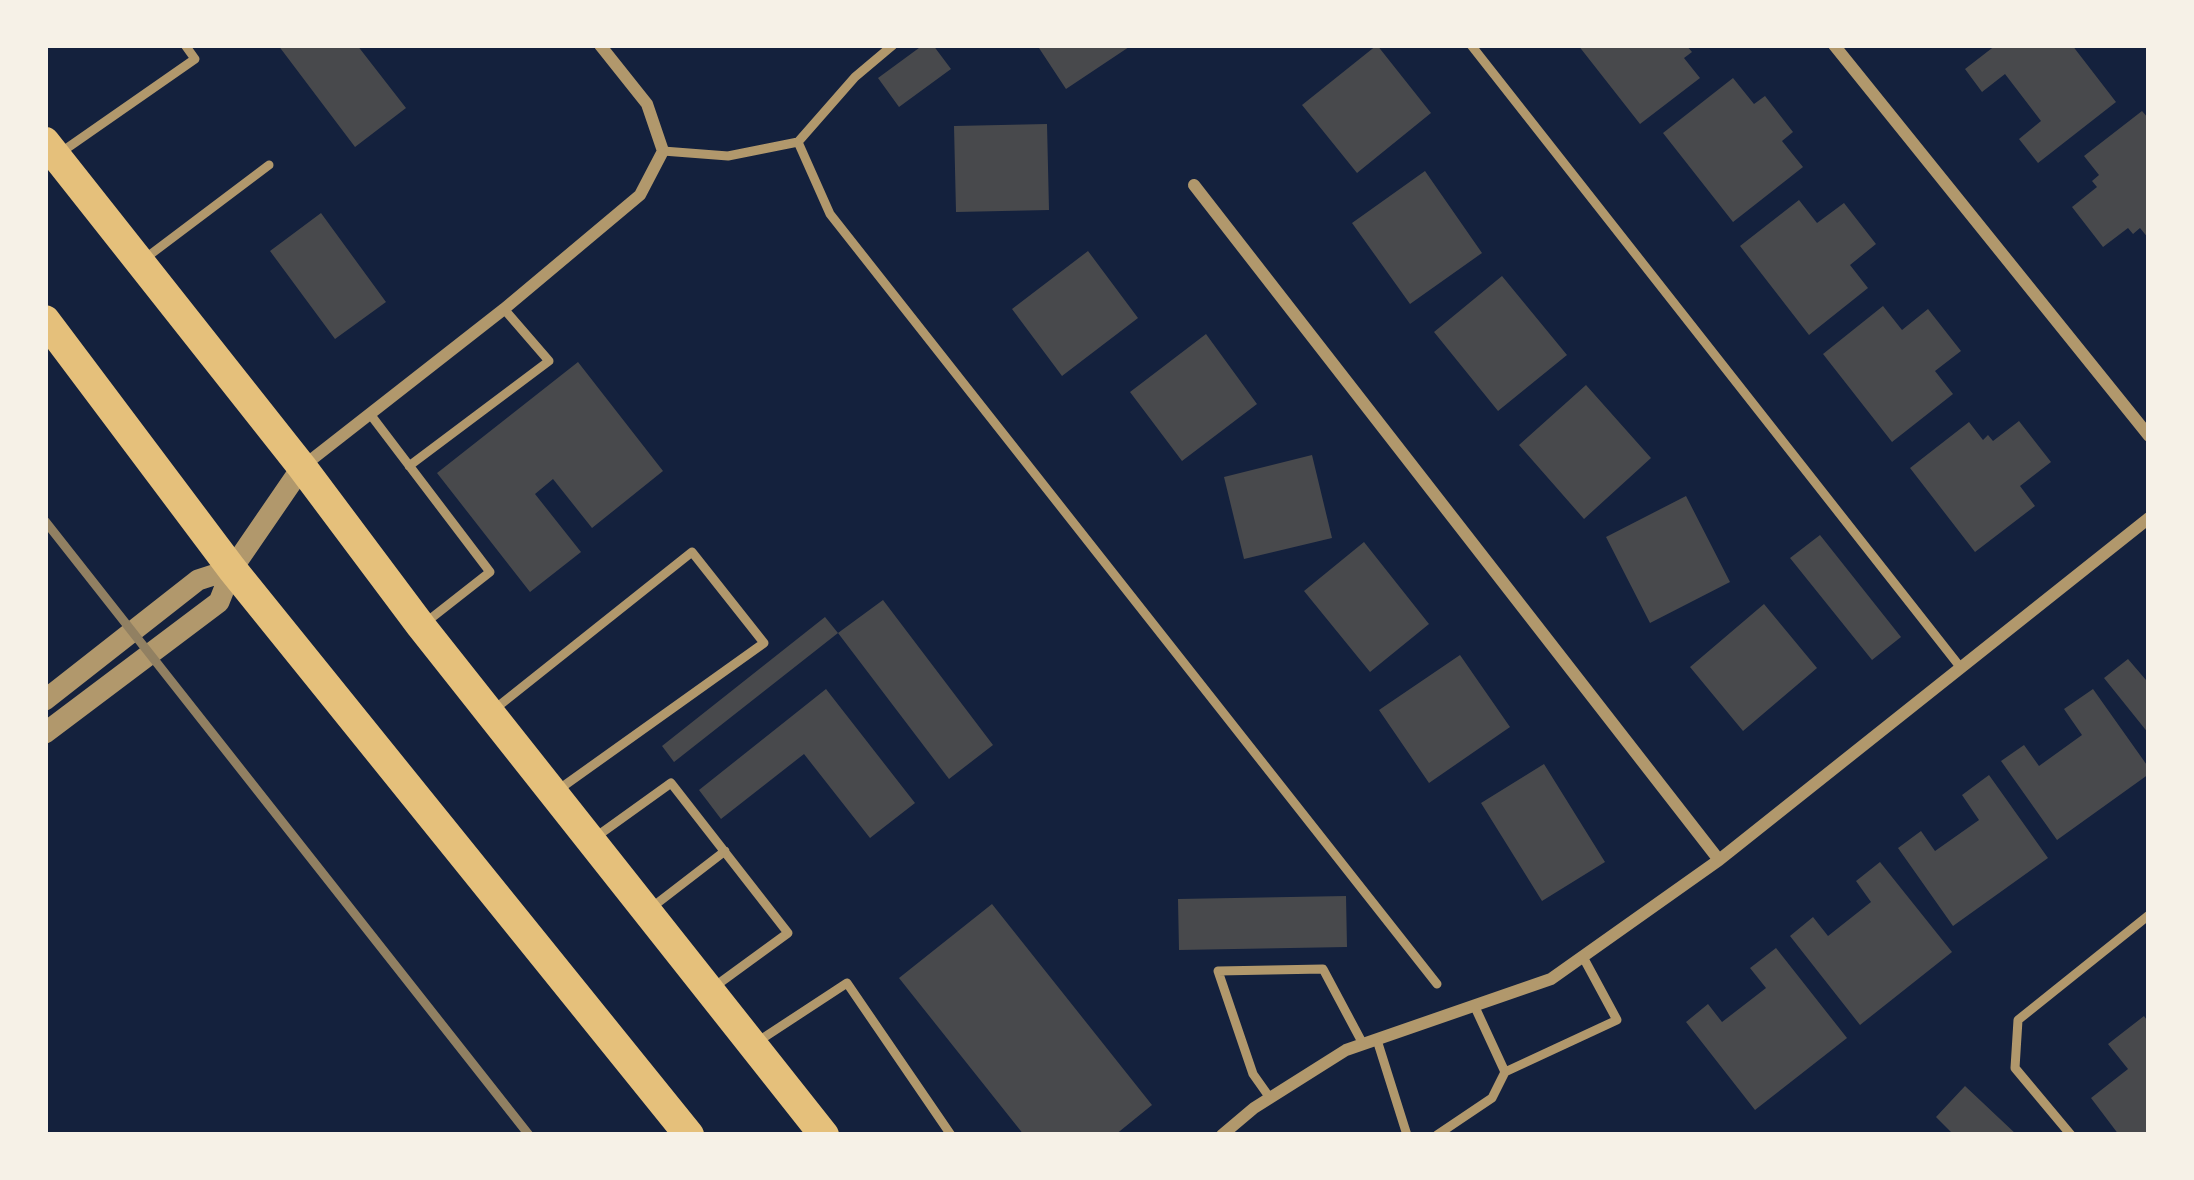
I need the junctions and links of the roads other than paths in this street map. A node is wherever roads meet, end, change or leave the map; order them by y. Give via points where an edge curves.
1 (185, 45) edge
2 (600, 45) edge
3 (893, 45) edge
4 (1471, 45) edge
5 (1834, 45) edge
6 (797, 142) junction
7 (50, 149) edge
8 (663, 151) junction
9 (269, 165) dead end
10 (1194, 185) dead end
11 (139, 263) junction
12 (504, 309) junction
13 (45, 320) edge
14 (370, 414) junction
15 (2149, 436) edge
16 (409, 466) junction
17 (302, 467) junction
18 (2149, 518) edge
19 (232, 569) junction
20 (421, 626) junction
21 (1961, 668) junction
22 (45, 700) edge
23 (490, 713) junction
24 (45, 733) edge
25 (554, 794) junction
26 (591, 841) junction
27 (724, 851) junction
28 (1720, 860) junction
29 (647, 911) junction
30 (2149, 915) edge
31 (1582, 956) junction
32 (1437, 984) dead end
33 (709, 990) junction
34 (1474, 1006) junction
35 (1370, 1042) junction
36 (753, 1045) junction
37 (1505, 1072) junction
38 (1270, 1098) junction
39 (1241, 1128) edge
40 (689, 1135) edge
41 (824, 1135) edge
42 (951, 1135) edge
43 (1222, 1135) edge
44 (1407, 1135) edge
45 (1437, 1135) edge
46 (2071, 1135) edge

1 - 7 lane via 195,59
2 - 8 street via 647,104
3 - 6 lane
4 - 21 lane
5 - 15 street
6 - 8 lane via 728,156
6 - 32 lane via 830,214
7 - 11 main road
8 - 12 street via 640,195
9 - 11 lane
10 - 28 street
11 - 17 main road
12 - 14 street
12 - 16 lane via 549,362
13 - 19 main road
14 - 16 lane
14 - 17 street
16 - 20 lane via 490,572
17 - 19 street
17 - 20 main road
18 - 21 street
19 - 22 street via 198,580
19 - 24 street via 219,602
19 - 40 main road
20 - 23 main road
21 - 28 street
23 - 25 main road
23 - 25 lane via 692,552 764,643
25 - 26 main road
26 - 27 lane via 671,783
26 - 29 main road
27 - 29 lane
27 - 33 lane via 788,933
28 - 31 street
29 - 33 main road
30 - 46 lane via 2018,1020 2015,1068
31 - 34 street via 1552,979
31 - 37 lane via 1616,1020
33 - 36 main road
34 - 35 street
34 - 37 lane
35 - 38 street
35 - 38 lane via 1324,969 1219,971 1253,1074
35 - 44 lane
36 - 41 main road
36 - 42 lane via 847,982
37 - 45 lane via 1492,1098
38 - 39 street
39 - 43 street

